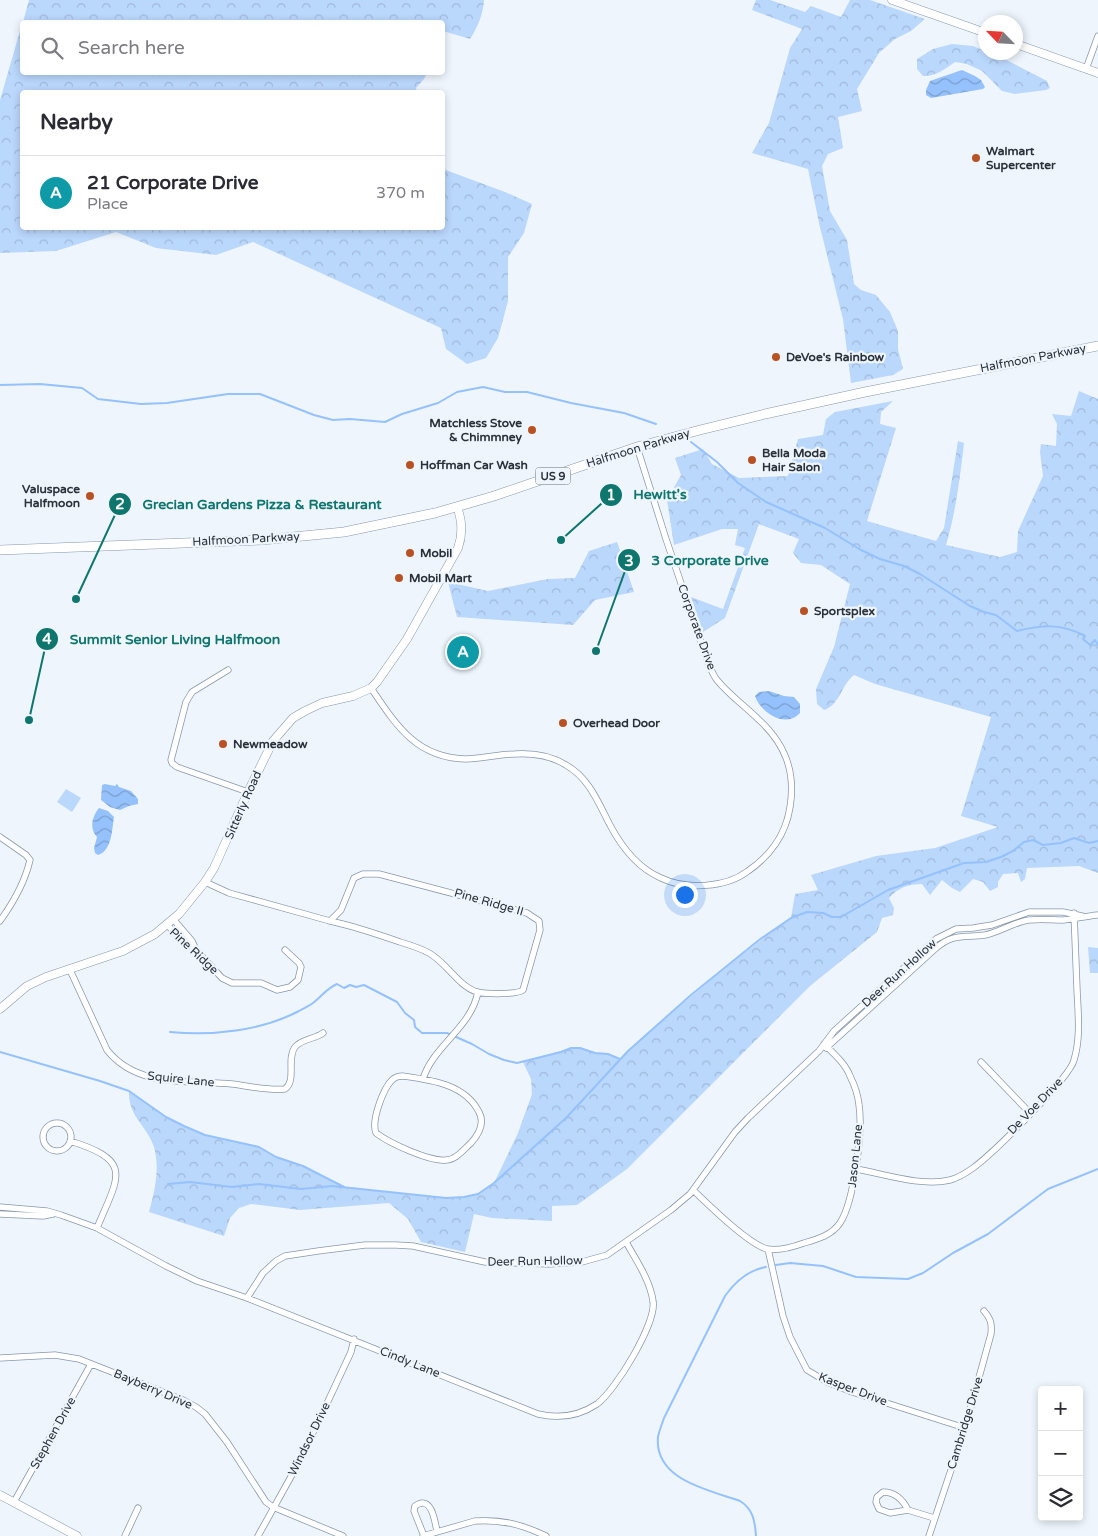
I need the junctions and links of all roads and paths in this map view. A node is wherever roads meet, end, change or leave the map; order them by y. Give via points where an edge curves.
1 (892, 0) edge
2 (978, 30) edge
3 (1098, 36) edge
4 (1023, 46) edge
5 (1086, 69) junction
6 (1098, 73) edge
7 (1098, 346) edge
8 (637, 447) junction
9 (457, 507) junction
10 (0, 550) edge
11 (228, 670) dead end
12 (371, 688) junction
13 (248, 792) junction
14 (0, 837) edge
15 (205, 882) junction
16 (1098, 915) edge
17 (1074, 916) junction
18 (174, 920) junction
19 (0, 921) edge
20 (330, 921) junction
21 (1013, 921) junction
22 (167, 925) junction
23 (945, 934) junction
24 (949, 940) junction
25 (196, 950) junction
26 (285, 950) dead end
27 (70, 970) junction
28 (478, 992) junction
29 (881, 993) junction
30 (0, 1009) edge
31 (323, 1033) dead end
32 (826, 1046) junction
33 (981, 1062) dead end
34 (423, 1079) junction
35 (1030, 1113) junction
36 (70, 1141) junction
37 (856, 1169) junction
38 (693, 1190) junction
39 (0, 1207) edge
40 (0, 1214) edge
41 (55, 1214) junction
42 (97, 1228) junction
43 (626, 1242) junction
44 (768, 1249) junction
45 (248, 1298) junction
46 (984, 1311) dead end
47 (354, 1340) junction
48 (0, 1358) edge
49 (92, 1364) junction
50 (965, 1428) junction
51 (0, 1495) edge
52 (14, 1502) junction
53 (273, 1507) junction
54 (138, 1508) dead end
55 (908, 1510) junction
56 (934, 1518) junction
57 (438, 1532) junction
58 (426, 1535) edge
59 (77, 1536) edge
60 (125, 1536) edge
61 (258, 1536) edge
62 (343, 1536) edge
63 (546, 1536) edge
64 (928, 1536) edge

1 - 2 street
3 - 5 street
4 - 5 street
5 - 6 street
7 - 8 main road, Halfmoon Parkway / US 9 via 765,414
8 - 9 main road, Halfmoon Parkway / US 9
8 - 12 street, Corporate Drive via 716,679 760,720 780,745 790,766 793,790 789,816 778,842 761,862 740,878 715,884 687,885 661,878 639,864 623,847 586,783 565,764 533,753 468,759 445,757 427,750 410,739
9 - 10 main road, Halfmoon Parkway / US 9 via 344,532 262,540
9 - 12 street via 461,519 458,548 407,639
11 - 13 street via 190,694 171,760 177,767
12 - 13 street, Sitterly Road via 322,703 293,718 273,741
13 - 15 street, Sitterly Road
14 - 19 street via 30,860 17,894
15 - 18 street, Sitterly Road
15 - 20 street via 229,893
16 - 17 street, Deer Run Hollow
17 - 21 street, Deer Run Hollow
17 - 35 street, De Voe Drive via 1078,1033 1074,1063
18 - 22 street, Sitterly Road
18 - 25 street
20 - 28 street via 363,929 431,954
20 - 28 street, Pine Ridge II via 341,910 354,878 371,874 386,874 535,917 540,930 523,990 516,993
21 - 23 street, Deer Run Hollow via 956,929
21 - 24 street, Deer Run Hollow via 986,934
22 - 25 street, Pine Ridge
22 - 27 street, Sitterly Road via 123,951
23 - 24 street
23 - 29 street, Deer Run Hollow
24 - 29 street, Deer Run Hollow
25 - 26 street, Pine Ridge via 227,981 261,983 276,990 290,987 300,976 299,963
27 - 30 street, Sitterly Road via 27,986
27 - 31 street, Squire Lane via 107,1050 125,1068 148,1077 283,1090 290,1083 292,1054 297,1045
28 - 34 street via 471,1012 427,1068
29 - 32 street, Deer Run Hollow via 834,1032
32 - 37 street, Jason Lane via 850,1075 859,1106
32 - 38 street, Deer Run Hollow via 735,1132
33 - 35 street
34 - 34 street via 403,1076 392,1080 378,1109 374,1130 412,1152 450,1160 474,1139 480,1128 481,1115 466,1095
35 - 37 street, De Voe Drive via 974,1167 951,1180 920,1182
36 - 36 street via 64,1149 51,1149 44,1142 44,1132 53,1124 62,1124 69,1129
36 - 42 street via 95,1149 106,1156 116,1169 114,1187
37 - 44 street, Jason Lane via 846,1213 833,1231 796,1246
38 - 43 street, Deer Run Hollow
38 - 44 street via 751,1241
39 - 41 street, Cindy Lane
40 - 41 street, Cindy Lane
41 - 42 street, Cindy Lane
42 - 45 street, Cindy Lane via 197,1281
43 - 45 street, Deer Run Hollow via 597,1259 549,1264 485,1262 396,1245 318,1251 285,1256 276,1261 263,1273
43 - 47 street, Cindy Lane via 644,1275 653,1311 638,1347 605,1397 576,1414 562,1417 538,1414
44 - 50 street, Kasper Drive via 783,1316 808,1370 852,1392
45 - 47 street, Cindy Lane
46 - 50 street, Cambridge Drive via 992,1324 991,1334
47 - 53 street, Windsor Drive via 322,1414
48 - 49 street, Bayberry Drive via 54,1355
49 - 52 street, Stephen Drive
49 - 53 street, Bayberry Drive via 183,1400 205,1414 260,1494
50 - 56 street, Cambridge Drive
51 - 52 street
52 - 59 street
53 - 61 street, Windsor Drive
53 - 62 street, Bayberry Drive
54 - 60 street
55 - 55 street via 885,1513 877,1506 877,1497 883,1492 892,1493
55 - 56 street
56 - 64 street, Cambridge Drive
57 - 58 street
57 - 58 street via 428,1504 419,1502 414,1511
57 - 63 street via 475,1521 500,1521

